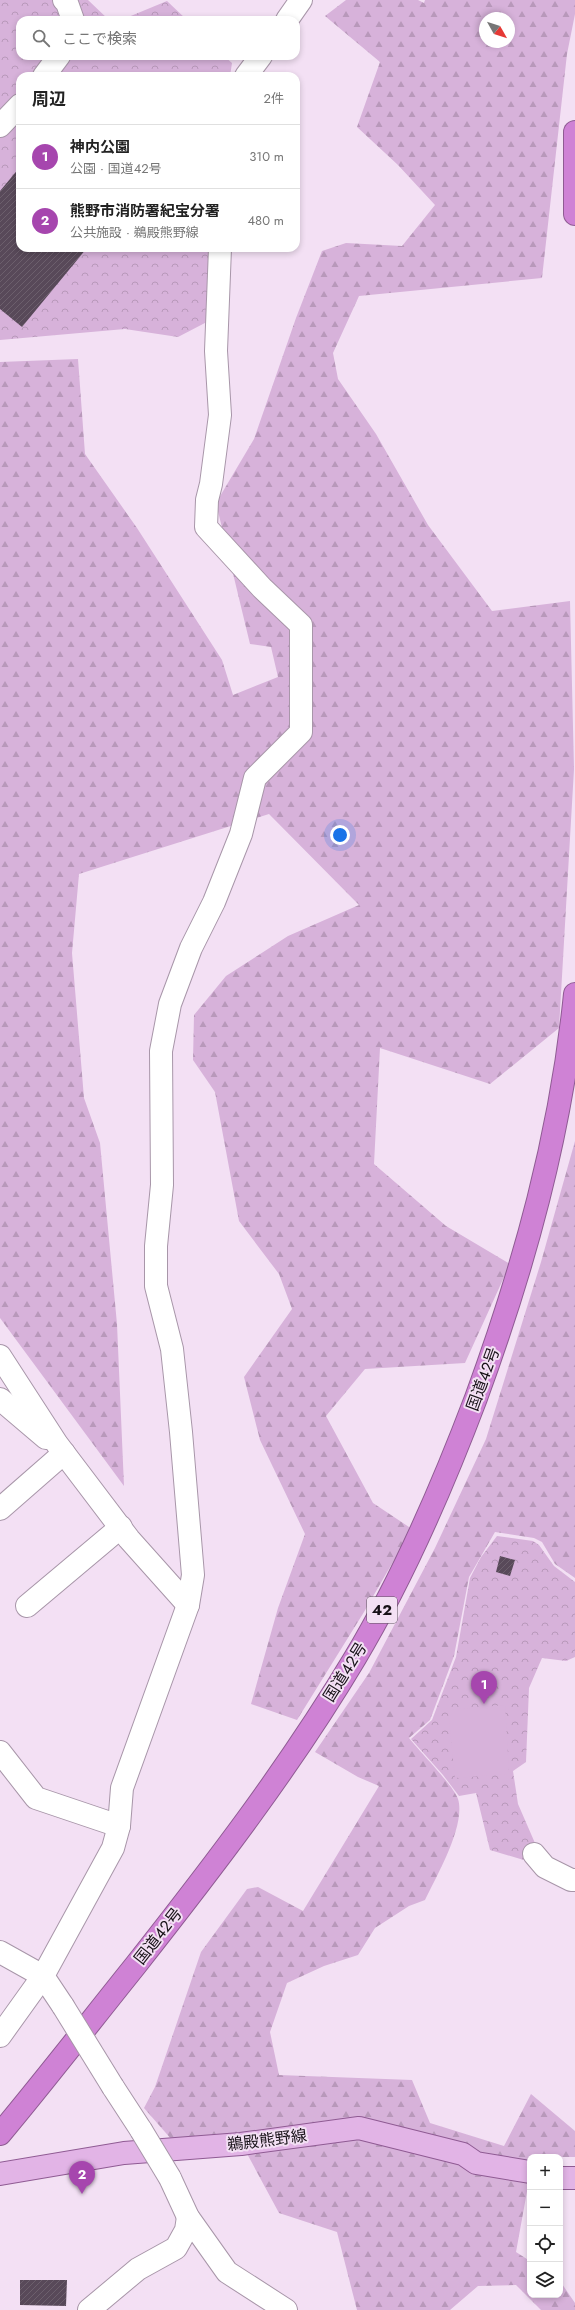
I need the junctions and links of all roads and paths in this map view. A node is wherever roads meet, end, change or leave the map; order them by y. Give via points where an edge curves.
1 (64, 0) edge
2 (302, 0) edge
3 (72, 16) edge
4 (290, 16) edge
5 (56, 60) edge
6 (258, 60) edge
7 (47, 72) edge
8 (249, 72) edge
9 (16, 108) edge
10 (0, 126) edge
11 (575, 132) edge
12 (575, 214) edge
13 (220, 252) edge
14 (575, 994) edge
15 (0, 1356) edge
16 (0, 1399) edge
17 (59, 1446) junction
18 (0, 1509) edge
19 (121, 1528) junction
20 (188, 1605) junction
21 (27, 1606) dead end
22 (0, 1752) edge
23 (119, 1826) junction
24 (534, 1854) dead end
25 (575, 1880) edge
26 (0, 1952) edge
27 (43, 1976) junction
28 (0, 2036) edge
29 (0, 2134) edge
30 (527, 2172) edge
31 (0, 2174) edge
32 (563, 2178) edge
33 (575, 2178) edge
34 (188, 2217) junction
35 (89, 2310) edge
36 (286, 2310) edge

1 - 3 street via 68,3
2 - 4 street
5 - 7 street
6 - 8 street
9 - 10 street
11 - 12 highway
13 - 20 street via 216,351 220,415 207,500 206,527 262,588 301,624 301,732 255,778 241,834 214,902 191,948 170,1004 161,1051 162,1185 156,1246 156,1286 172,1349 181,1432 193,1575
14 - 29 highway, 国道42号 / 42 via 570,1050 542,1192 504,1322 455,1454 405,1568 355,1659 255,1810 56,2067
15 - 17 street
16 - 17 street via 43,1437
17 - 18 street
17 - 19 street
19 - 20 street
19 - 21 street
20 - 23 street via 122,1788
22 - 23 street via 36,1798
23 - 27 street via 113,1848
24 - 25 street via 545,1867
26 - 27 street
27 - 28 street
27 - 34 street, bridge via 170,2178
30 - 31 main road, 鵜殿熊野線 via 476,2163 463,2154 359,2128 241,2144 124,2153
32 - 33 main road
34 - 35 street via 186,2230 176,2248 138,2269
34 - 36 street via 228,2272

